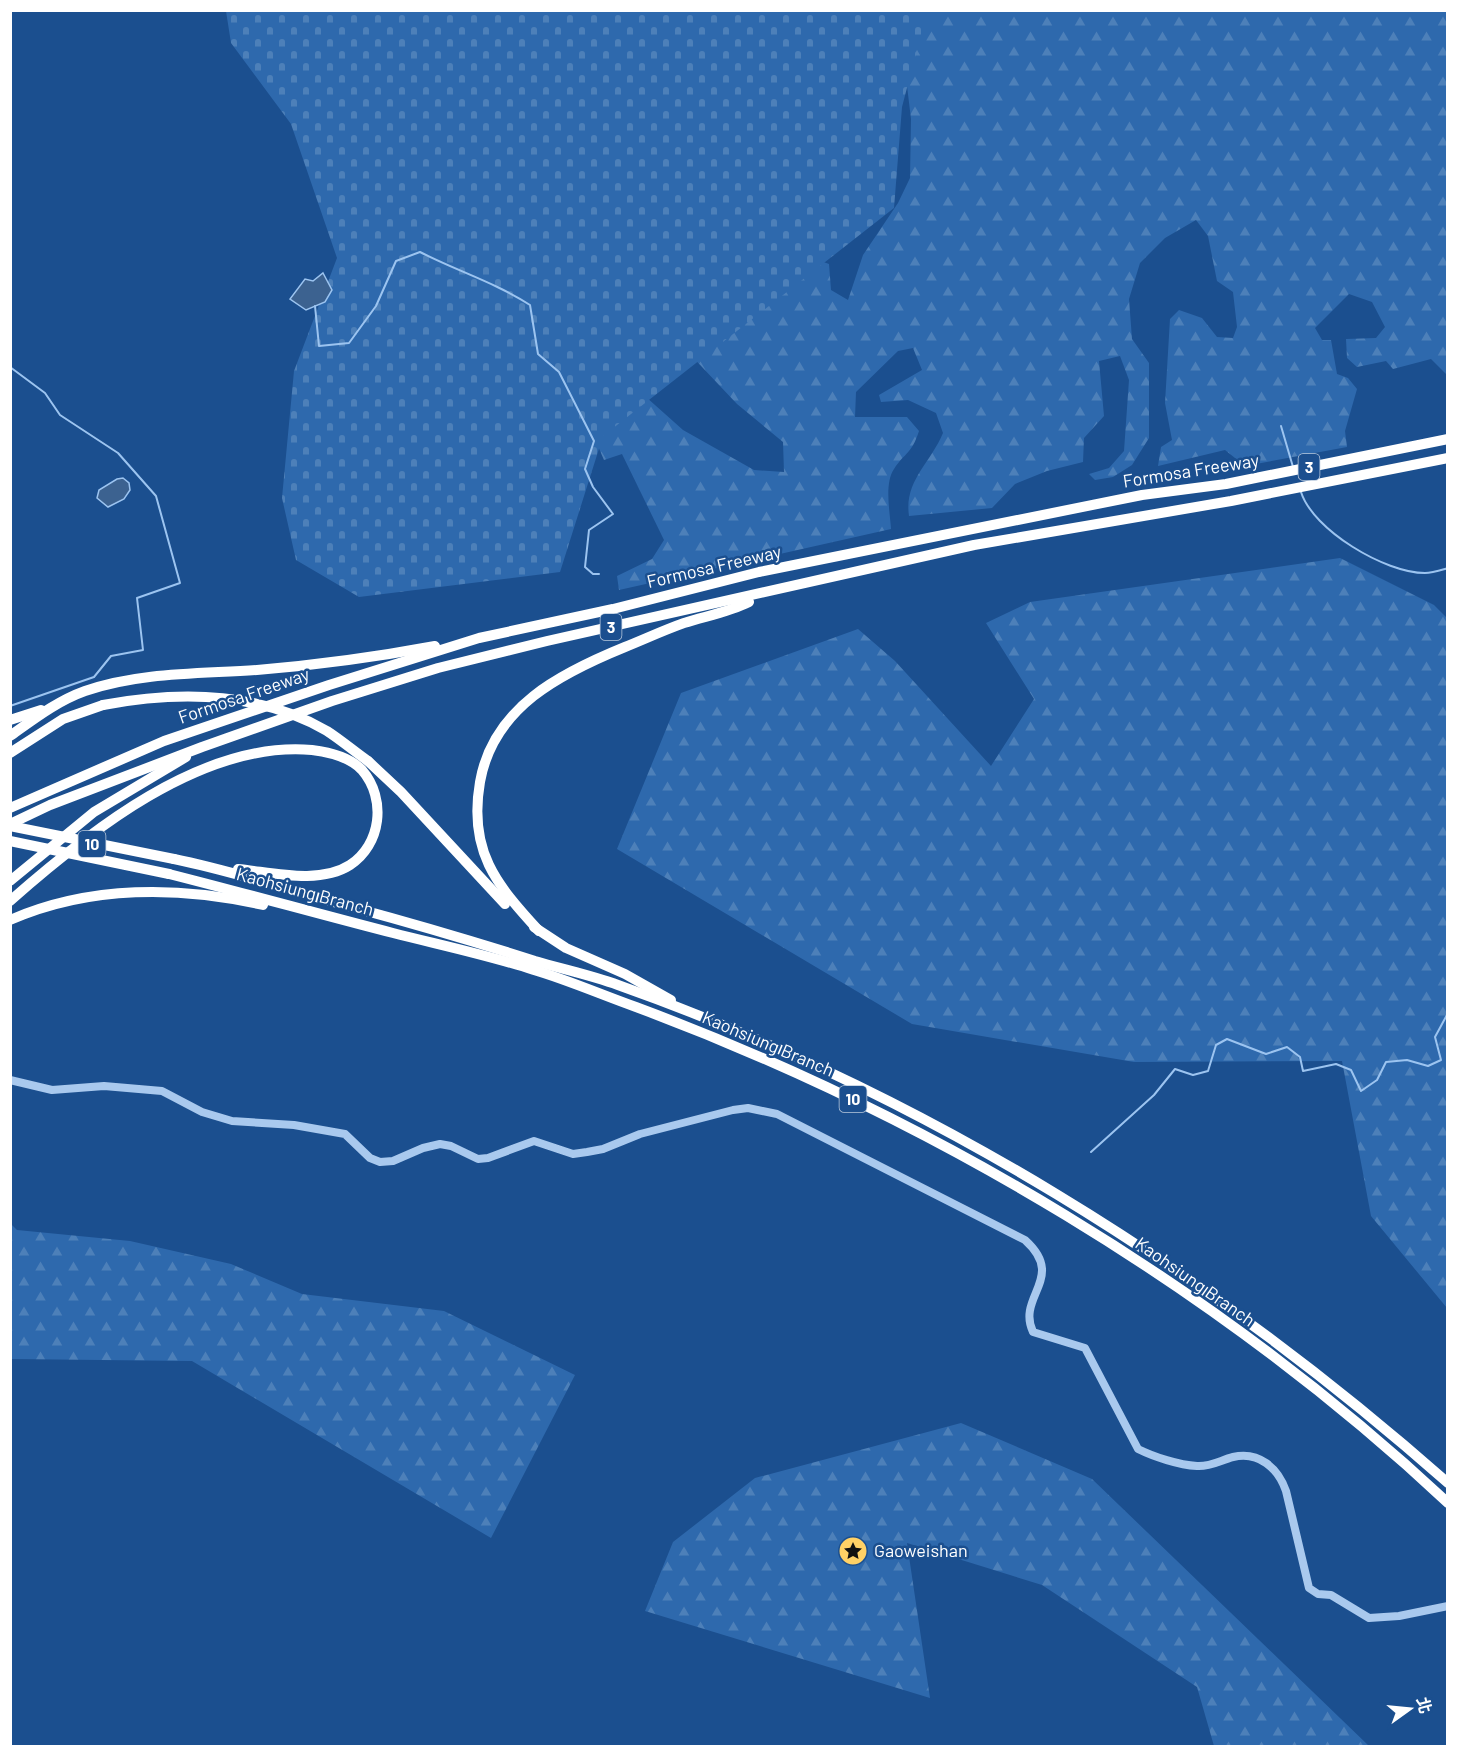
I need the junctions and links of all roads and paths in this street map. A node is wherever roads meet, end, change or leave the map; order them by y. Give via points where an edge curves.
1 (1448, 439) edge
2 (1448, 458) edge
3 (764, 593) junction
4 (479, 638) junction
5 (50, 707) junction
6 (10, 720) edge
7 (10, 736) edge
8 (202, 747) junction
9 (10, 753) edge
10 (10, 808) edge
11 (10, 825) edge
12 (10, 841) edge
13 (210, 866) junction
14 (10, 881) edge
15 (10, 901) edge
16 (314, 910) junction
17 (10, 920) edge
18 (539, 931) junction
19 (702, 1018) junction
20 (10, 1080) edge
21 (1448, 1483) edge
22 (1448, 1503) edge
23 (1448, 1606) edge

1 - 4 highway, Formosa Freeway / 3 via 779,568
2 - 3 highway, Formosa Freeway / 3 via 1231,501 974,545
3 - 8 highway, Formosa Freeway / 3 via 438,668
3 - 18 highway via 746,604 682,624 590,661 543,687 506,722 481,776 477,825 482,847 502,891
4 - 5 highway via 355,660 136,679 85,691
4 - 10 highway, Formosa Freeway / 3 via 164,741
5 - 6 highway
5 - 7 highway
8 - 11 highway, Formosa Freeway / 3 via 50,805
8 - 14 highway via 94,812
9 - 18 highway, bridge via 63,719 103,705 168,695 214,697 292,715 327,732 368,761 507,906
11 - 13 highway, Kaohsiung Branch / 10, bridge
12 - 16 highway, Kaohsiung Branch / 10, bridge via 169,874
13 - 15 highway via 315,876 348,866 368,850 378,827 371,784 352,762 312,750 253,755 219,764 126,808
13 - 19 highway, Kaohsiung Branch / 10 via 616,984
16 - 17 highway via 301,914 251,902 157,890 66,902
16 - 22 highway, Kaohsiung Branch / 10 via 534,970 629,1005 803,1076 939,1144 1072,1219 1192,1299 1330,1401
18 - 19 highway
19 - 21 highway, Kaohsiung Branch / 10 via 870,1093 1067,1202 1227,1306 1360,1408
20 - 23 street via 52,1090 104,1086 162,1091 202,1112 232,1121 294,1125 345,1134 370,1158 380,1162 440,1144 478,1159 534,1141 580,1153 734,1110 748,1108 777,1114 1025,1240 1040,1258 1042,1268 1028,1314 1033,1332 1085,1348 1138,1449 1196,1466 1233,1457 1264,1460 1282,1479 1309,1588 1331,1595 1369,1618

